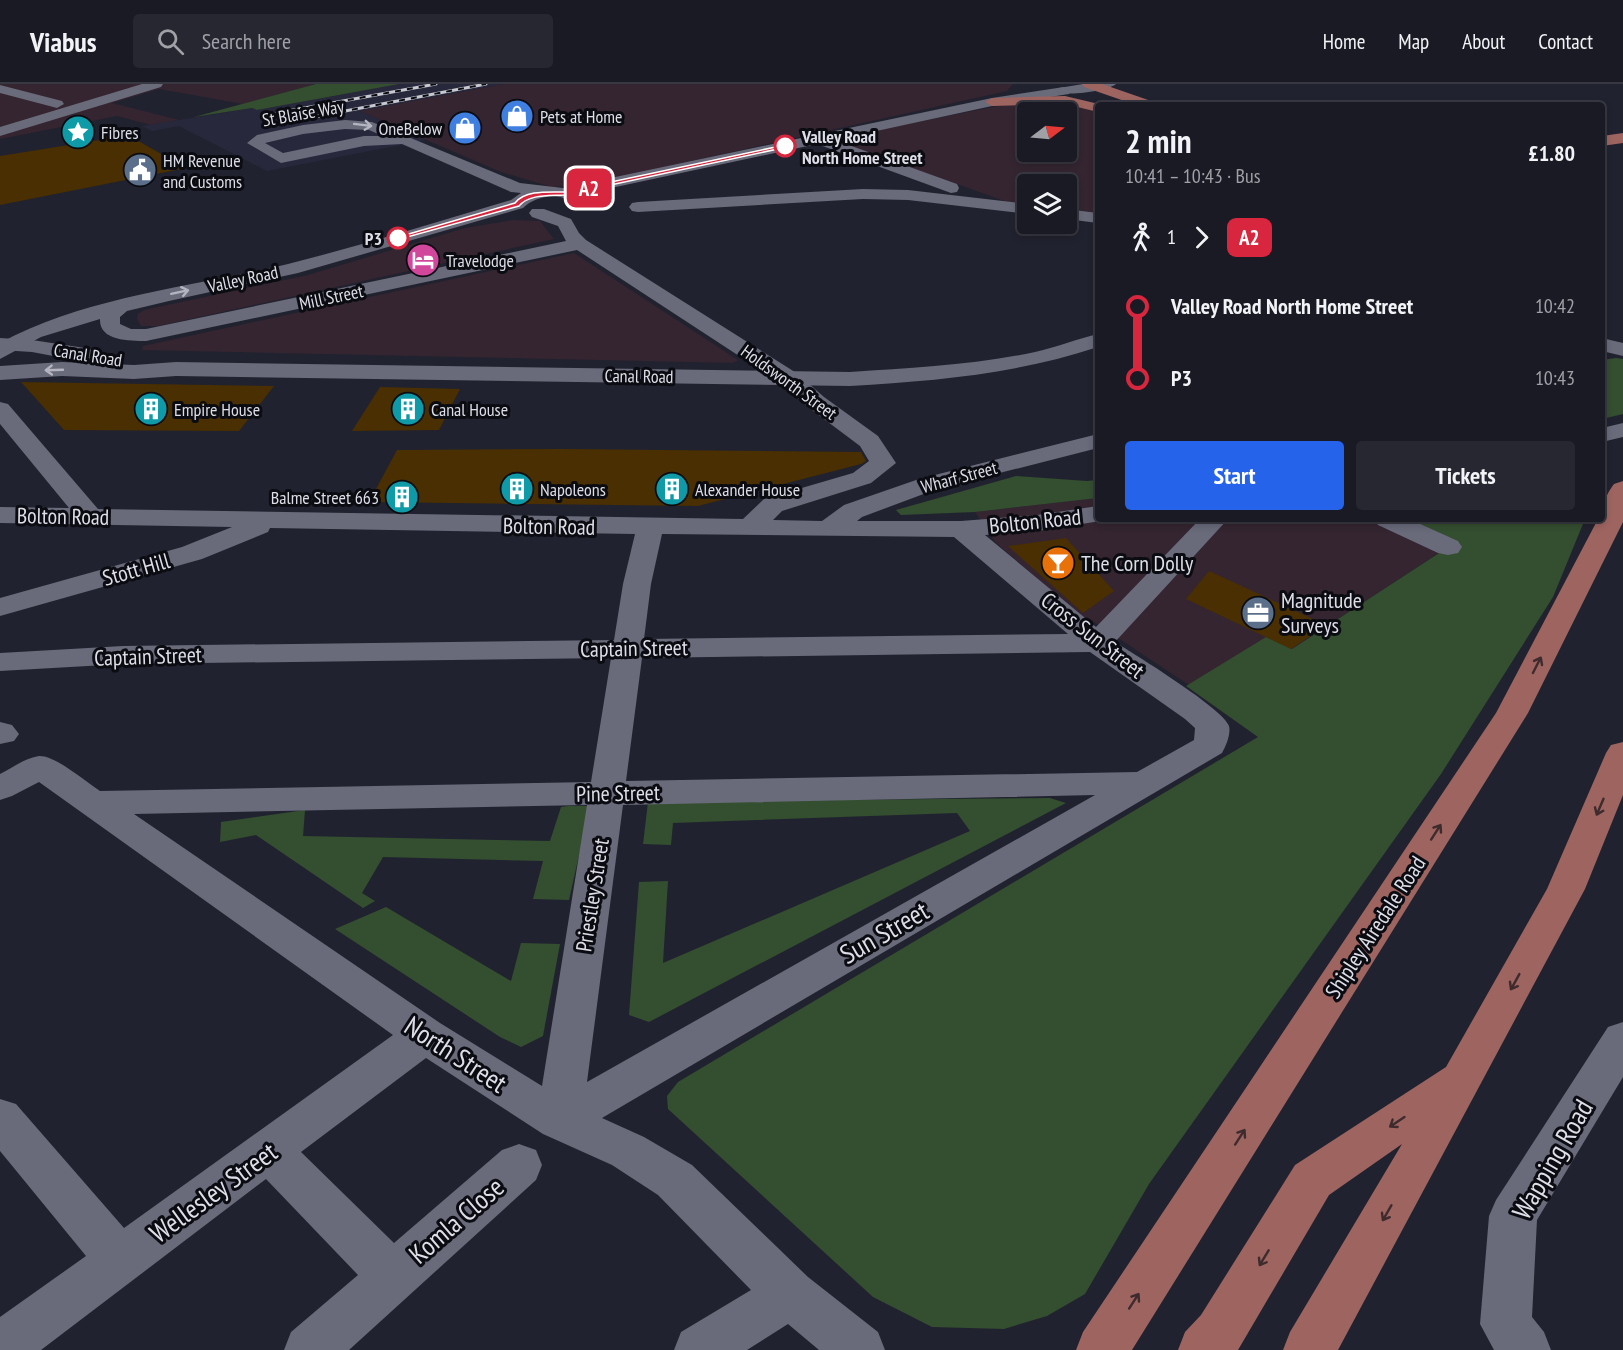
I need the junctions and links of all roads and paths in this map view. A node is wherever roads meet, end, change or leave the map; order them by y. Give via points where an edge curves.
1 (154, 85) edge
2 (1053, 86) edge
3 (1091, 86) edge
4 (0, 89) edge
5 (26, 96) junction
6 (0, 102) edge
7 (992, 102) junction
8 (1095, 102) edge
9 (1119, 102) edge
10 (1140, 102) edge
11 (57, 104) dead end
12 (1095, 107) edge
13 (0, 132) edge
14 (1623, 138) edge
15 (818, 139) junction
16 (402, 140) junction
17 (1605, 141) edge
18 (1623, 143) edge
19 (1605, 146) edge
20 (613, 184) junction
21 (559, 193) junction
22 (977, 203) junction
23 (524, 204) junction
24 (638, 207) dead end
25 (1017, 208) edge
26 (573, 210) junction
27 (1077, 215) edge
28 (1095, 218) edge
29 (580, 244) junction
30 (123, 305) junction
31 (1095, 341) edge
32 (1605, 345) edge
33 (4, 346) edge
34 (1623, 350) edge
35 (176, 369) junction
36 (0, 373) edge
37 (790, 379) junction
38 (0, 409) edge
39 (1623, 430) edge
40 (1605, 434) edge
41 (1095, 442) edge
42 (1623, 489) edge
43 (1095, 514) edge
44 (0, 515) edge
45 (90, 516) junction
46 (269, 521) junction
47 (1212, 522) edge
48 (1394, 522) edge
49 (650, 527) junction
50 (750, 528) junction
51 (828, 529) junction
52 (961, 529) junction
53 (1448, 547) dead end
54 (0, 607) edge
55 (1096, 643) junction
56 (628, 648) junction
57 (0, 662) edge
58 (1210, 744) joint
59 (1623, 753) edge
60 (1144, 783) junction
61 (0, 788) edge
62 (607, 793) junction
63 (93, 803) junction
64 (425, 1035) junction
65 (1623, 1039) edge
66 (1463, 1077) junction
67 (0, 1118) edge
68 (559, 1120) junction
69 (269, 1151) junction
70 (519, 1165) dead end
71 (120, 1260) junction
72 (393, 1276) junction
73 (790, 1294) junction
74 (1516, 1337) edge
75 (0, 1349) edge
76 (310, 1350) edge
77 (700, 1350) edge
78 (859, 1350) edge
79 (1102, 1350) edge
80 (1204, 1350) edge
81 (1309, 1350) edge

1 - 13 street
2 - 3 street
2 - 7 street
2 - 8 main road
3 - 9 main road
3 - 10 main road
4 - 5 street
5 - 6 street
5 - 11 street
7 - 12 main road via 1055,99
7 - 15 street
14 - 17 main road
15 - 20 street
15 - 22 street via 948,186
16 -> 16 street, St Blaise Way via 364,141 281,158 255,143 262,138 351,123 372,126
16 - 23 street, St Blaise Way
18 - 19 main road
20 - 21 street, Valley Road
20 - 26 street
21 - 23 street, Valley Road via 533,195
21 - 26 street
22 - 24 street via 863,194
22 - 25 street
23 - 26 street
30 -> 23 street, Valley Road via 291,269
26 - 29 street, Holdsworth Street via 571,236
27 - 28 street
29 - 30 street, Mill Street via 176,330 136,335 118,332 110,327 110,315
29 - 37 street, Holdsworth Street
30 - 33 street, Valley Road
31 - 37 street, Canal Road via 1030,360 942,373
32 - 34 street
33 - 35 street, Canal Road
35 -> 36 street, Canal Road
35 - 37 street, Canal Road
37 - 50 street, Holdsworth Street via 869,441 883,463 862,478 773,505
38 - 45 street
39 - 40 street
41 - 51 street, Wharf Street via 928,483 853,511
79 -> 42 main road, Shipley Airedale Road via 1512,713
43 - 52 street, Bolton Road
44 - 45 street, Bolton Road
45 - 46 street, Bolton Road
46 - 49 street, Bolton Road
46 - 54 street, Stott Hill via 192,553
47 - 55 street
48 - 53 street
49 - 50 street, Bolton Road
49 - 56 street, Priestley Street
50 - 51 street, Bolton Road
51 - 52 street, Bolton Road
52 - 55 street, Cross Sun Street
55 - 56 street, Captain Street
55 - 58 street, Cross Sun Street via 1197,712 1212,726
56 - 57 street, Captain Street via 123,655
56 - 62 street, Priestley Street
58 - 60 street, Sun Street
59 -> 66 main road via 1566,890
60 - 62 street, Pine Street
60 - 68 street, Sun Street
61 - 63 street, North Street via 41,767
62 - 63 street, Pine Street
62 - 68 street, Priestley Street
63 - 64 street, North Street
64 - 68 street, North Street
64 - 69 street, Wellesley Street
65 - 74 street, Wapping Road via 1513,1216
66 -> 80 main road via 1312,1180 1219,1333
66 -> 81 main road
67 - 71 street
68 - 73 street, North Street via 628,1151 675,1180
69 - 71 street, Wellesley Street
69 - 72 street, Komla Close
70 - 72 street, Komla Close
71 - 75 street, Wellesley Street
72 - 76 street, Komla Close
73 - 77 street
73 - 78 street, North Street

